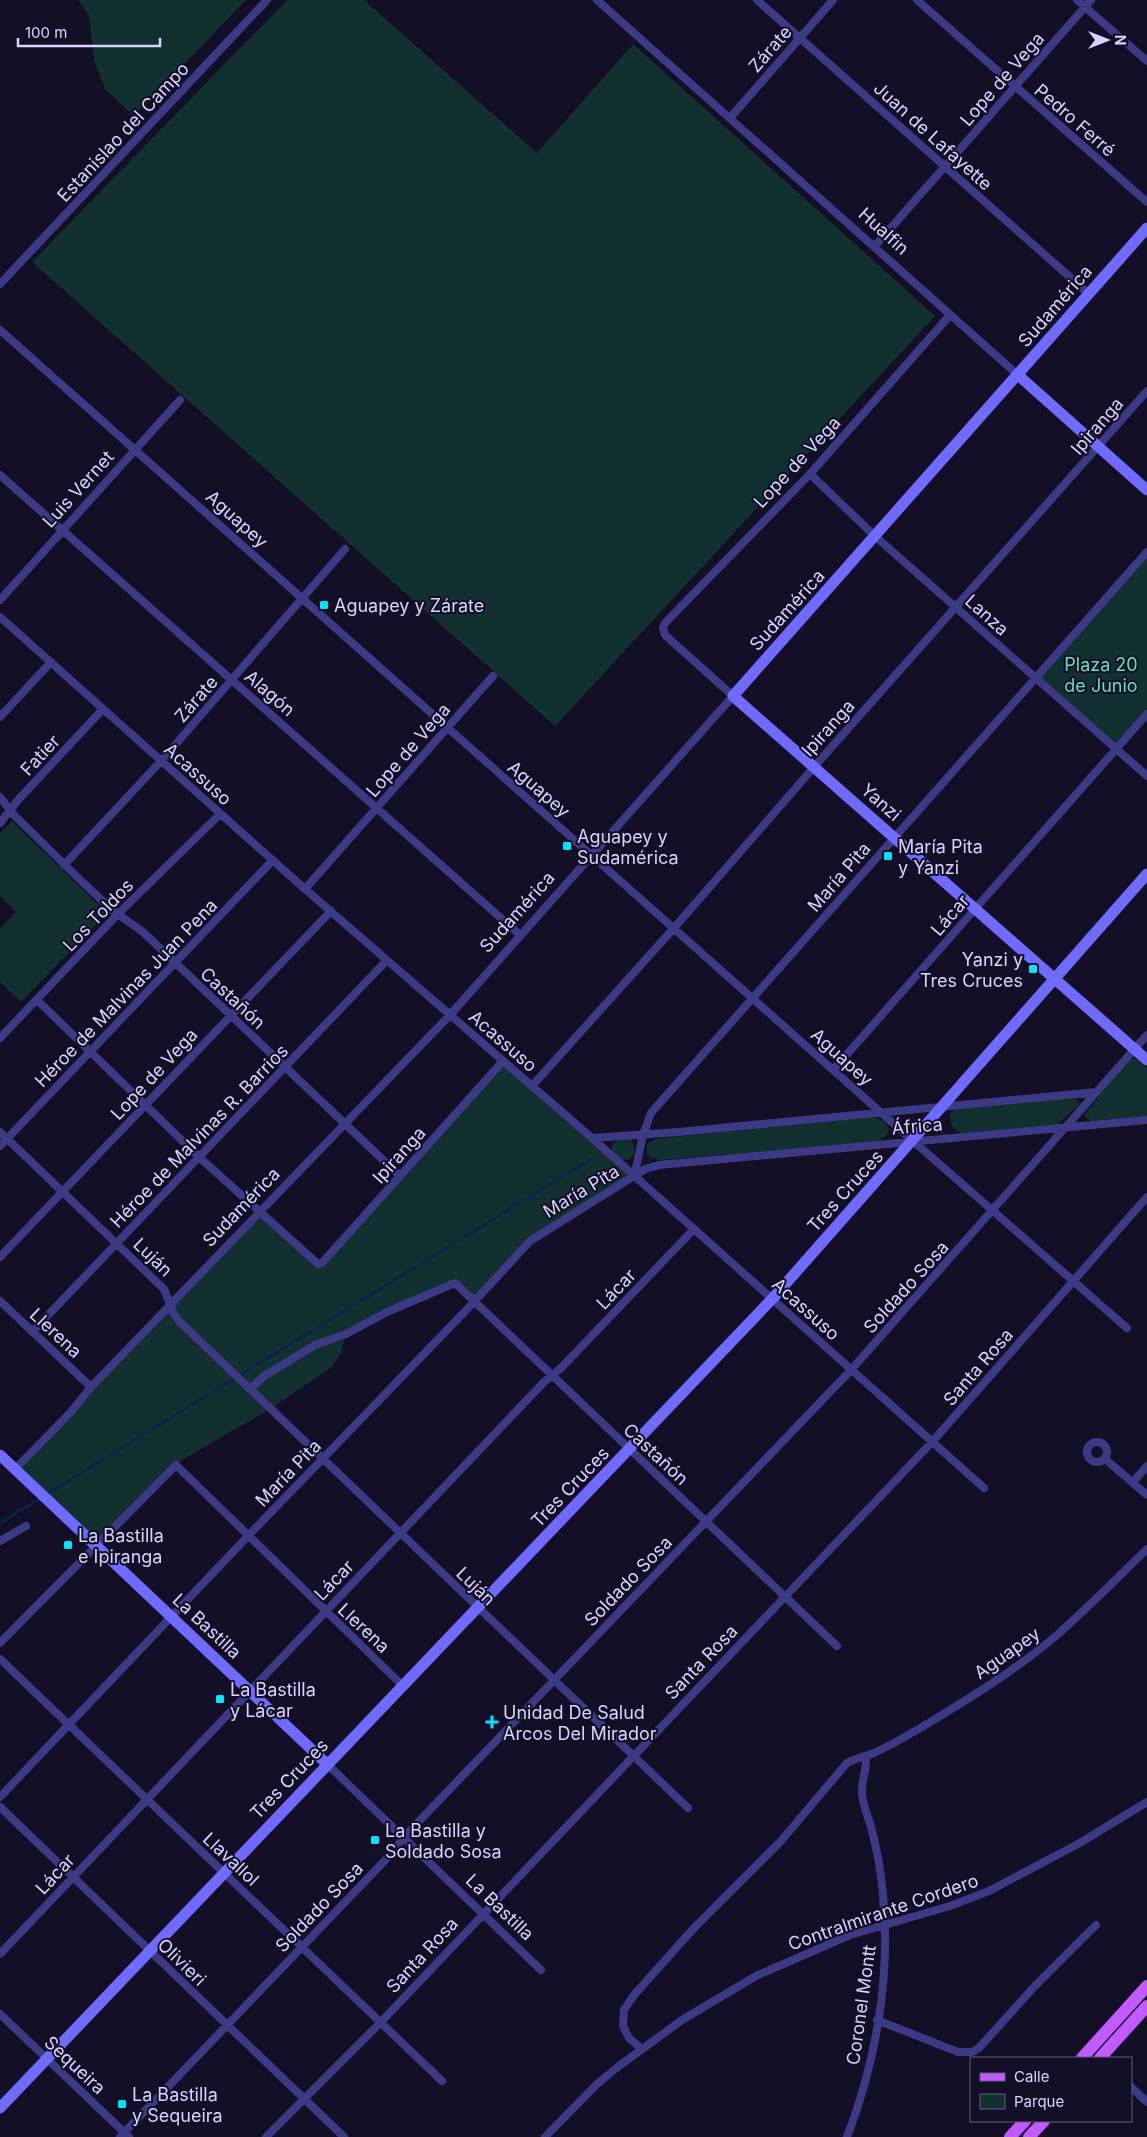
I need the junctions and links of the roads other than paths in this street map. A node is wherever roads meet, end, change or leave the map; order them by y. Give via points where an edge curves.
1 (268, 0) edge
2 (597, 0) edge
3 (757, 0) edge
4 (833, 0) edge
5 (917, 0) edge
6 (1077, 0) edge
7 (1091, 0) edge
8 (1085, 7) junction
9 (799, 38) junction
10 (1147, 61) edge
11 (1015, 87) junction
12 (730, 118) junction
13 (944, 167) junction
14 (1147, 202) edge
15 (1147, 228) edge
16 (875, 246) junction
17 (0, 284) edge
18 (1089, 294) junction
19 (950, 315) junction
20 (0, 330) edge
21 (1018, 375) junction
22 (1147, 391) edge
23 (180, 400) dead end
24 (1099, 446) junction
25 (135, 449) junction
26 (810, 474) junction
27 (0, 475) edge
28 (1147, 490) edge
29 (62, 530) junction
30 (876, 537) junction
31 (345, 549) dead end
32 (1147, 552) edge
33 (303, 599) junction
34 (0, 600) edge
35 (956, 607) junction
36 (0, 617) edge
37 (663, 627) joint
38 (52, 662) junction
39 (493, 676) dead end
40 (1035, 678) junction
41 (232, 680) junction
42 (733, 696) junction
43 (103, 709) junction
44 (1147, 714) edge
45 (0, 717) edge
46 (447, 728) junction
47 (1116, 749) junction
48 (162, 760) junction
49 (814, 766) junction
50 (1147, 776) edge
51 (0, 797) edge
52 (378, 808) junction
53 (10, 809) junction
54 (220, 814) junction
55 (0, 823) edge
56 (895, 837) junction
57 (591, 855) junction
58 (273, 860) junction
59 (64, 865) junction
60 (1147, 874) edge
61 (305, 889) junction
62 (976, 908) junction
63 (331, 911) junction
64 (118, 914) junction
65 (674, 928) junction
66 (520, 934) junction
67 (387, 960) junction
68 (175, 964) junction
69 (1055, 978) junction
70 (753, 998) junction
71 (37, 1000) junction
72 (230, 1015) junction
73 (450, 1015) junction
74 (1147, 1035) edge
75 (0, 1038) edge
76 (1135, 1049) junction
77 (91, 1053) junction
78 (1147, 1060) edge
79 (503, 1061) junction
80 (284, 1068) junction
81 (834, 1069) junction
82 (532, 1086) junction
83 (1097, 1092) junction
84 (146, 1105) junction
85 (944, 1106) junction
86 (880, 1111) junction
87 (1147, 1120) edge
88 (346, 1123) junction
89 (1063, 1129) junction
90 (0, 1132) edge
91 (644, 1135) junction
92 (592, 1138) junction
93 (7, 1139) junction
94 (913, 1141) junction
95 (0, 1146) edge
96 (199, 1157) junction
97 (400, 1176) junction
98 (634, 1177) junction
99 (62, 1192) junction
100 (1146, 1200) edge
101 (994, 1210) junction
102 (261, 1212) junction
103 (693, 1230) junction
104 (117, 1244) junction
105 (0, 1257) edge
106 (1073, 1280) junction
107 (773, 1298) junction
108 (0, 1301) edge
109 (474, 1302) junction
110 (170, 1305) junction
111 (1127, 1328) dead end
112 (32, 1332) junction
113 (851, 1370) junction
114 (552, 1375) junction
115 (91, 1387) junction
116 (247, 1387) junction
117 (933, 1441) junction
118 (630, 1450) junction
119 (0, 1454) edge
120 (1105, 1459) dead end
121 (322, 1460) junction
122 (1147, 1466) edge
123 (15, 1469) junction
124 (1133, 1482) junction
125 (984, 1488) dead end
126 (1147, 1494) edge
127 (706, 1522) junction
128 (26, 1526) dead end
129 (401, 1533) junction
130 (248, 1536) junction
131 (0, 1541) edge
132 (95, 1545) junction
133 (1147, 1549) edge
134 (786, 1596) junction
135 (477, 1608) junction
136 (325, 1612) junction
137 (171, 1617) junction
138 (0, 1643) edge
139 (837, 1646) dead end
140 (0, 1659) edge
141 (554, 1680) junction
142 (402, 1685) junction
143 (251, 1691) junction
144 (70, 1724) junction
145 (632, 1756) junction
146 (866, 1757) junction
147 (327, 1764) junction
148 (0, 1797) edge
149 (146, 1799) junction
150 (1147, 1802) edge
151 (0, 1807) edge
152 (688, 1808) dead end
153 (403, 1838) junction
154 (224, 1872) junction
155 (73, 1877) junction
156 (482, 1914) junction
157 (885, 1924) junction
158 (1096, 1925) dead end
159 (302, 1947) junction
160 (149, 1951) junction
161 (0, 1954) edge
162 (541, 1970) dead end
163 (1147, 1986) edge
164 (1147, 2006) edge
165 (0, 2014) edge
166 (877, 2020) junction
167 (380, 2022) junction
168 (226, 2025) junction
169 (642, 2049) junction
170 (1083, 2057) edge
171 (1101, 2057) edge
172 (46, 2059) junction
173 (442, 2081) dead end
174 (1132, 2088) edge
175 (303, 2098) junction
176 (1147, 2102) edge
177 (0, 2108) edge
178 (1024, 2122) edge
179 (1043, 2122) edge
180 (124, 2136) edge
181 (266, 2137) edge
182 (344, 2137) edge
183 (545, 2137) edge
184 (847, 2137) edge
185 (1010, 2137) edge
186 (1029, 2137) edge

1 - 17 street, Estanislao del Campo
2 - 12 street, Hualfin
3 - 9 street, Juan de Lafayette
4 - 9 street, Zárate
5 - 11 street, Pedro Ferré
6 - 8 street
7 - 8 street, Lope de Vega
8 - 10 street
8 - 11 street, Lope de Vega
9 - 12 street, Zárate
9 - 13 street, Juan de Lafayette
11 - 13 street, Lope de Vega
11 - 14 street, Pedro Ferré
12 - 16 street, Hualfin
13 - 16 street, Lope de Vega
13 - 18 street, Juan de Lafayette
15 - 18 street, Sudamérica
16 - 19 street, Hualfin
18 - 21 street, Sudamérica
19 - 21 street, Hualfin
19 - 26 street, Lope de Vega
20 - 25 street, Aguapey
21 - 24 street, Hualfin
21 - 30 street, Sudamérica
22 - 24 street, Ipiranga
23 - 25 street, Luis Vernet
24 - 28 street, Hualfin
24 - 35 street, Ipiranga
25 - 29 street, Luis Vernet
25 - 33 street, Aguapey
26 - 30 street, Lanza
26 - 37 street, Lope de Vega via 671,615
27 - 29 street, Alagón
29 - 34 street, Luis Vernet
29 - 41 street, Alagón
30 - 35 street, Lanza
30 - 42 street, Sudamérica
31 - 33 street, Zárate
32 - 40 street, María Pita
33 - 41 street, Zárate
33 - 46 street, Aguapey
35 - 40 street, Lanza
35 - 49 street, Ipiranga
36 - 38 street, Acassuso
37 - 42 street, Yanzi via 666,635
38 - 43 street, Acassuso
38 - 45 street
39 - 46 street, Lope de Vega
40 - 47 street, Lanza
40 - 56 street, María Pita
41 - 48 street, Zárate
41 - 52 street, Alagón
42 - 49 street, Yanzi
42 - 57 street, Sudamérica
43 - 48 street, Acassuso
43 - 53 street, Fatier
44 - 47 street, Lácar
46 - 52 street, Lope de Vega
46 - 57 street, Aguapey
47 - 50 street, Lanza
47 - 62 street, Lácar
48 - 54 street, Acassuso
48 - 59 street, Zárate
49 - 56 street, Yanzi
49 - 65 street, Ipiranga
51 - 53 street, Castañón
52 - 61 street, Lope de Vega
52 - 66 street, Alagón
53 - 55 street, Fatier
53 - 59 street, Castañón
54 - 58 street, Acassuso
54 - 64 street, Los Toldos
56 - 62 street, Yanzi
56 - 70 street, María Pita
57 - 65 street, Aguapey
57 - 66 street, Sudamérica
58 - 61 street, Acassuso
58 - 68 street, Héroe de Malvinas Juan Pena
59 - 64 street, Castañón
60 - 69 street, Tres Cruces
61 - 63 street, Acassuso
62 - 69 street, Yanzi
62 - 81 street, Lácar
63 - 67 street, Acassuso
63 - 72 street, Lope de Vega
64 - 68 street, Castañón via 143,932
64 - 71 street, Los Toldos
65 - 70 street, Aguapey
65 - 82 street, Ipiranga
66 - 73 street, Sudamérica
67 - 73 street, Acassuso
67 - 80 street, Héroe de Malvinas R. Barrios
68 - 72 street, Castañón
68 - 77 street, Héroe de Malvinas Juan Pena
69 - 76 street, Yanzi
69 - 85 street, Tres Cruces
70 - 81 street, Aguapey
70 - 91 street, María Pita via 651,1113
71 - 75 street, Los Toldos
71 - 77 street
72 - 80 street, Castañón
72 - 84 street, Lope de Vega
73 - 79 street, Acassuso
73 - 88 street, Sudamérica
74 - 76 street, Soldado Sosa
76 - 78 street, Yanzi
76 - 83 street, Soldado Sosa
77 - 84 street
77 - 93 street, Héroe de Malvinas Juan Pena
79 - 82 street, Acassuso
79 - 97 street, Ipiranga
80 - 88 street, Castañón
80 - 96 street, Héroe de Malvinas R. Barrios
81 - 86 street, Aguapey
82 - 92 street, Acassuso
83 - 85 street, África
83 - 89 street, Soldado Sosa
84 - 96 street
84 - 99 street, Lope de Vega
85 - 86 street, África
85 - 94 street, Tres Cruces
86 - 91 street, África
86 - 94 street, Aguapey
87 - 89 street, África
88 - 97 street, Castañón
88 - 102 street, Sudamérica
89 - 94 street, África
89 - 101 street, Soldado Sosa
90 - 93 street, Luján
91 - 92 street, África
91 - 98 street, María Pita
92 - 98 street, Acassuso
93 - 95 street, Héroe de Malvinas Juan Pena
93 - 99 street, Luján
94 - 98 street, África via 659,1165
94 - 101 street, Aguapey
94 - 107 street, Tres Cruces
96 - 102 street
96 - 104 street, Héroe de Malvinas R. Barrios
97 - 102 street, Ipiranga via 322,1263 314,1262
98 - 103 street, Acassuso
98 - 109 street, María Pita via 537,1235
99 - 104 street, Luján
99 - 105 street, Lope de Vega
100 - 106 street, Santa Rosa
101 - 106 street, Aguapey
101 - 113 street, Soldado Sosa
102 - 110 street, Sudamérica
103 - 107 street, Acassuso
103 - 114 street, Lácar
104 - 110 street, Luján via 164,1288
104 - 112 street, Héroe de Malvinas R. Barrios
106 - 111 street, Aguapey
106 - 117 street, Santa Rosa
107 - 113 street, Acassuso
107 - 118 street, Tres Cruces
108 - 112 street, Llerena
109 - 114 street, Castañón
109 - 116 street, Castañón via 454,1282 346,1334 315,1345
109 - 121 street, María Pita
110 - 115 street, Sudamérica
110 - 116 street, Luján via 179,1321
112 - 115 street, Llerena
113 - 117 street, Acassuso
113 - 127 street, Soldado Sosa
114 - 118 street, Castañón
114 - 129 street, Lácar
115 - 123 street, Sudamérica
116 - 121 street, Luján
117 - 125 street, Acassuso
117 - 134 street, Santa Rosa
118 - 127 street, Castañón
118 - 135 street, Tres Cruces
119 - 123 street, La Bastilla
120 - 124 street
121 - 129 street, Luján
121 - 130 street, María Pita
122 - 124 street
123 - 132 street, La Bastilla
124 - 126 street
127 - 134 street, Castañón
127 - 141 street, Soldado Sosa
128 - 131 street
129 - 135 street, Luján
129 - 136 street, Lácar
130 - 132 street, Llerena via 176,1465
130 - 136 street, Llerena
130 - 137 street, María Pita
132 - 137 street, La Bastilla
132 - 138 street
133 - 146 street, Aguapey via 1051,1640 1015,1668 927,1724
134 - 139 street, Castañón
134 - 145 street, Santa Rosa
135 - 141 street, Luján
135 - 142 street, Tres Cruces
136 - 142 street, Llerena
136 - 143 street, Lácar
137 - 143 street, La Bastilla
137 - 144 street, María Pita
140 - 144 street, Llavallol
141 - 145 street, Luján
141 - 153 street, Soldado Sosa
142 - 147 street, Tres Cruces
143 - 147 street, La Bastilla
143 - 149 street, Lácar
144 - 148 street, María Pita
144 - 149 street, Llavallol
145 - 152 street, Luján
145 - 156 street, Santa Rosa
146 - 157 street, Coronel Montt via 862,1794 878,1854
146 - 169 street, Aguapey via 846,1764 780,1840 687,1935 634,1995 624,2010 623,2026 629,2038
147 - 153 street, La Bastilla
147 - 154 street, Tres Cruces
149 - 154 street, Llavallol
149 - 155 street, Lácar
150 - 157 street, Contralmirante Cordero via 1078,1844 989,1891 950,1906
151 - 155 street, Olivieri
153 - 156 street, La Bastilla
153 - 159 street, Soldado Sosa
154 - 159 street, Llavallol
154 - 160 street, Tres Cruces
155 - 160 street, Olivieri
155 - 161 street, Lácar
156 - 162 street, La Bastilla
156 - 167 street, Santa Rosa
157 - 166 street, Coronel Montt
157 - 169 street, Contralmirante Cordero via 816,1949 756,1976 682,2020
158 - 166 street via 972,2052 958,2052
159 - 167 street, Llavallol
159 - 168 street, Soldado Sosa
160 - 168 street, Olivieri
160 - 172 street, Tres Cruces
163 - 170 main road
164 - 171 main road
165 - 172 street, Sequeira
166 - 184 street, Coronel Montt via 867,2072
167 - 173 street, Llavallol
167 - 175 street, Santa Rosa
168 - 175 street, Olivieri
168 - 180 street, Soldado Sosa
169 - 183 street, Contralmirante Cordero via 598,2084
172 - 177 street, Tres Cruces
172 - 180 street, Sequeira
174 - 176 street
175 - 181 street, Santa Rosa
175 - 182 street, Olivieri
178 - 185 main road
179 - 186 main road

